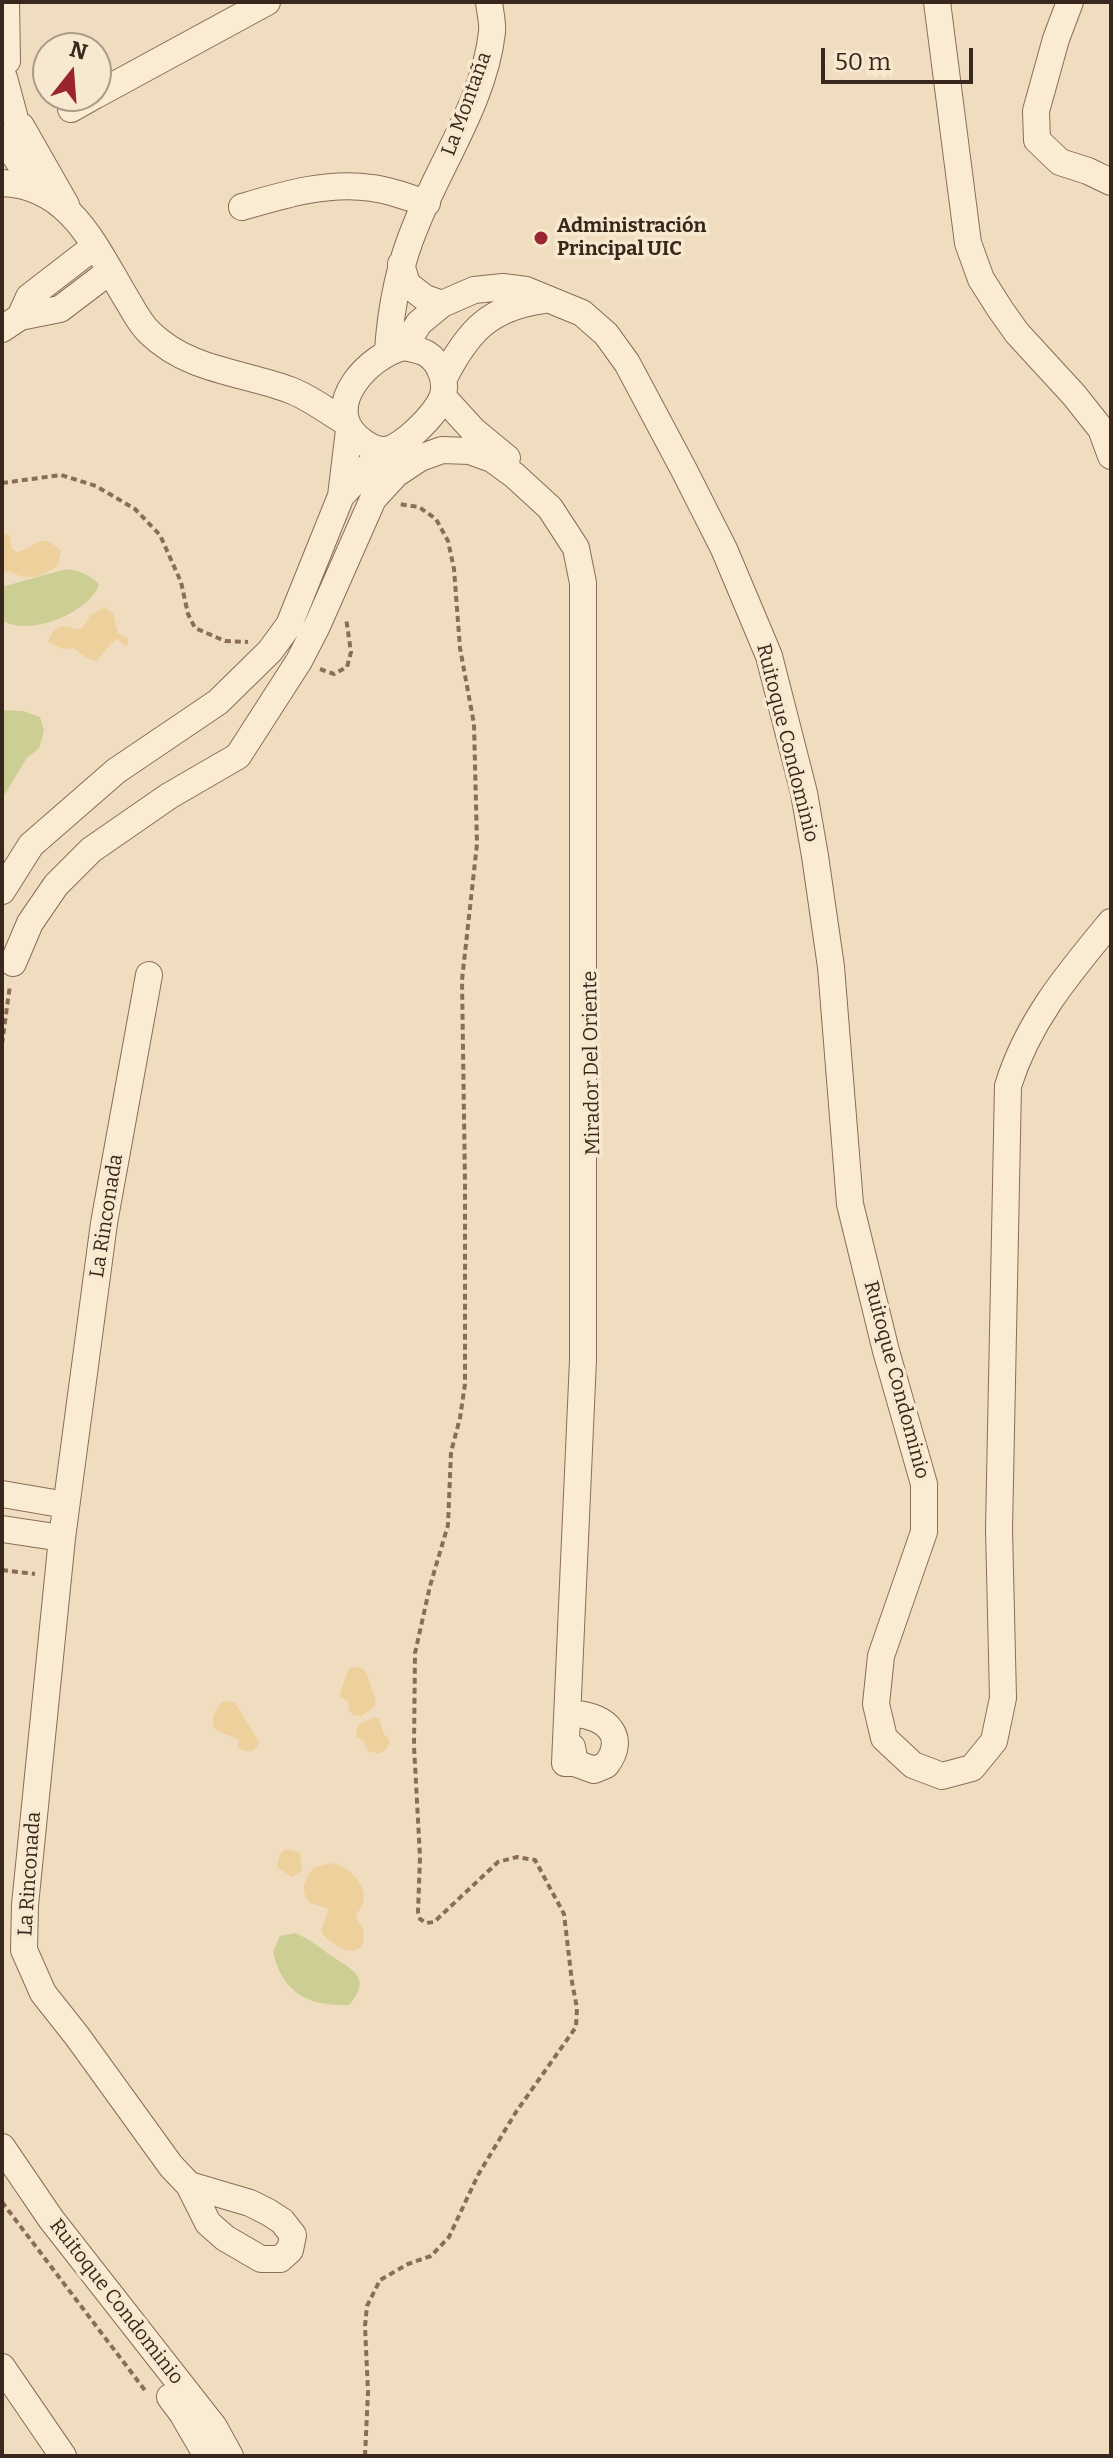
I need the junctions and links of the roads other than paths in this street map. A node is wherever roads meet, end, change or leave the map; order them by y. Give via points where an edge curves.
1 (267, 2) edge
2 (489, 2) edge
3 (937, 2) edge
4 (1070, 2) edge
5 (5, 12) edge
6 (4, 68) edge
7 (112, 86) edge
8 (12, 126) edge
9 (1111, 182) edge
10 (2, 183) edge
11 (37, 189) junction
12 (427, 203) junction
13 (242, 207) dead end
14 (67, 208) junction
15 (95, 246) junction
16 (401, 264) junction
17 (110, 271) junction
18 (548, 300) junction
19 (442, 304) junction
20 (11, 323) edge
21 (396, 348) junction
22 (350, 388) junction
23 (443, 388) junction
24 (292, 391) junction
25 (347, 426) junction
26 (408, 438) junction
27 (384, 450) junction
28 (496, 450) junction
29 (1111, 456) edge
30 (341, 496) junction
31 (2, 891) edge
32 (1111, 922) edge
33 (13, 963) road end
34 (149, 975) dead end
35 (2, 1494) edge
36 (66, 1505) junction
37 (2, 1529) edge
38 (62, 1538) junction
39 (576, 1714) junction
40 (575, 1763) junction
41 (2, 2147) edge
42 (2, 2173) edge
43 (189, 2185) junction
44 (2, 2367) edge
45 (63, 2456) edge
46 (207, 2456) edge
47 (230, 2456) edge

1 - 7 street
2 - 12 street, La Montaña via 492,30 485,65
3 - 29 street via 968,243 981,279 1017,333 1101,429
4 - 9 street via 1036,111 1037,140 1060,162
5 - 6 street
6 - 8 street
8 - 11 street
8 - 14 street
10 - 11 street
11 - 14 street
12 - 13 street via 372,188 333,187
12 - 16 street, La Montaña
14 - 15 street
15 - 17 street
15 - 20 street via 29,297
16 - 19 street via 407,284
16 - 21 street via 390,323
17 - 20 street via 60,309
17 - 24 street via 147,331 173,353
18 - 19 street, Ruitoque Condominio via 503,287 474,290
18 - 23 street via 502,310 482,323 464,341
18 - 32 street, Ruitoque Condominio via 582,313 627,363 724,549 769,656 815,856 831,967 850,1204 924,1484 924,1532 881,1656 876,1704 884,1738 913,1765 942,1776 972,1768 980,1759 994,1741 1003,1698 999,1529 1008,1086 1035,1021
19 - 21 street, Ruitoque Condominio
21 - 22 street, Ruitoque Condominio via 372,363
21 - 23 street via 427,353 437,364
22 - 24 street
22 - 25 street via 344,406
23 - 26 street
23 - 28 street via 473,430
24 - 25 street
25 - 27 street via 366,446
25 - 30 street
26 - 27 street
26 - 28 street via 463,439
27 - 30 street
28 - 39 street, Mirador Del Oriente via 538,481 571,518 588,550 596,1370
30 - 31 street via 289,625 270,651 218,702 116,771 31,845
33 - 40 street via 30,923 56,885 91,850 238,756 299,661 373,499 396,474 442,450 470,451 492,459 550,508 576,548 583,583 583,1360 565,1763
34 - 36 street, La Rinconada via 104,1223
35 - 36 street
36 - 38 street, La Rinconada
37 - 38 street
38 - 43 street, La Rinconada via 24,1950 43,1993
39 - 40 street, Mirador Del Oriente
39 - 40 street via 597,1719 610,1728 615,1740 606,1765 594,1770
41 - 47 street, Ruitoque Condominio via 51,2219 214,2427
42 - 46 street, Ruitoque Condominio via 182,2413
43 - 43 street, La Rinconada via 259,2207 282,2221 293,2235 290,2250 280,2259 261,2259 225,2238 208,2223
44 - 45 street

